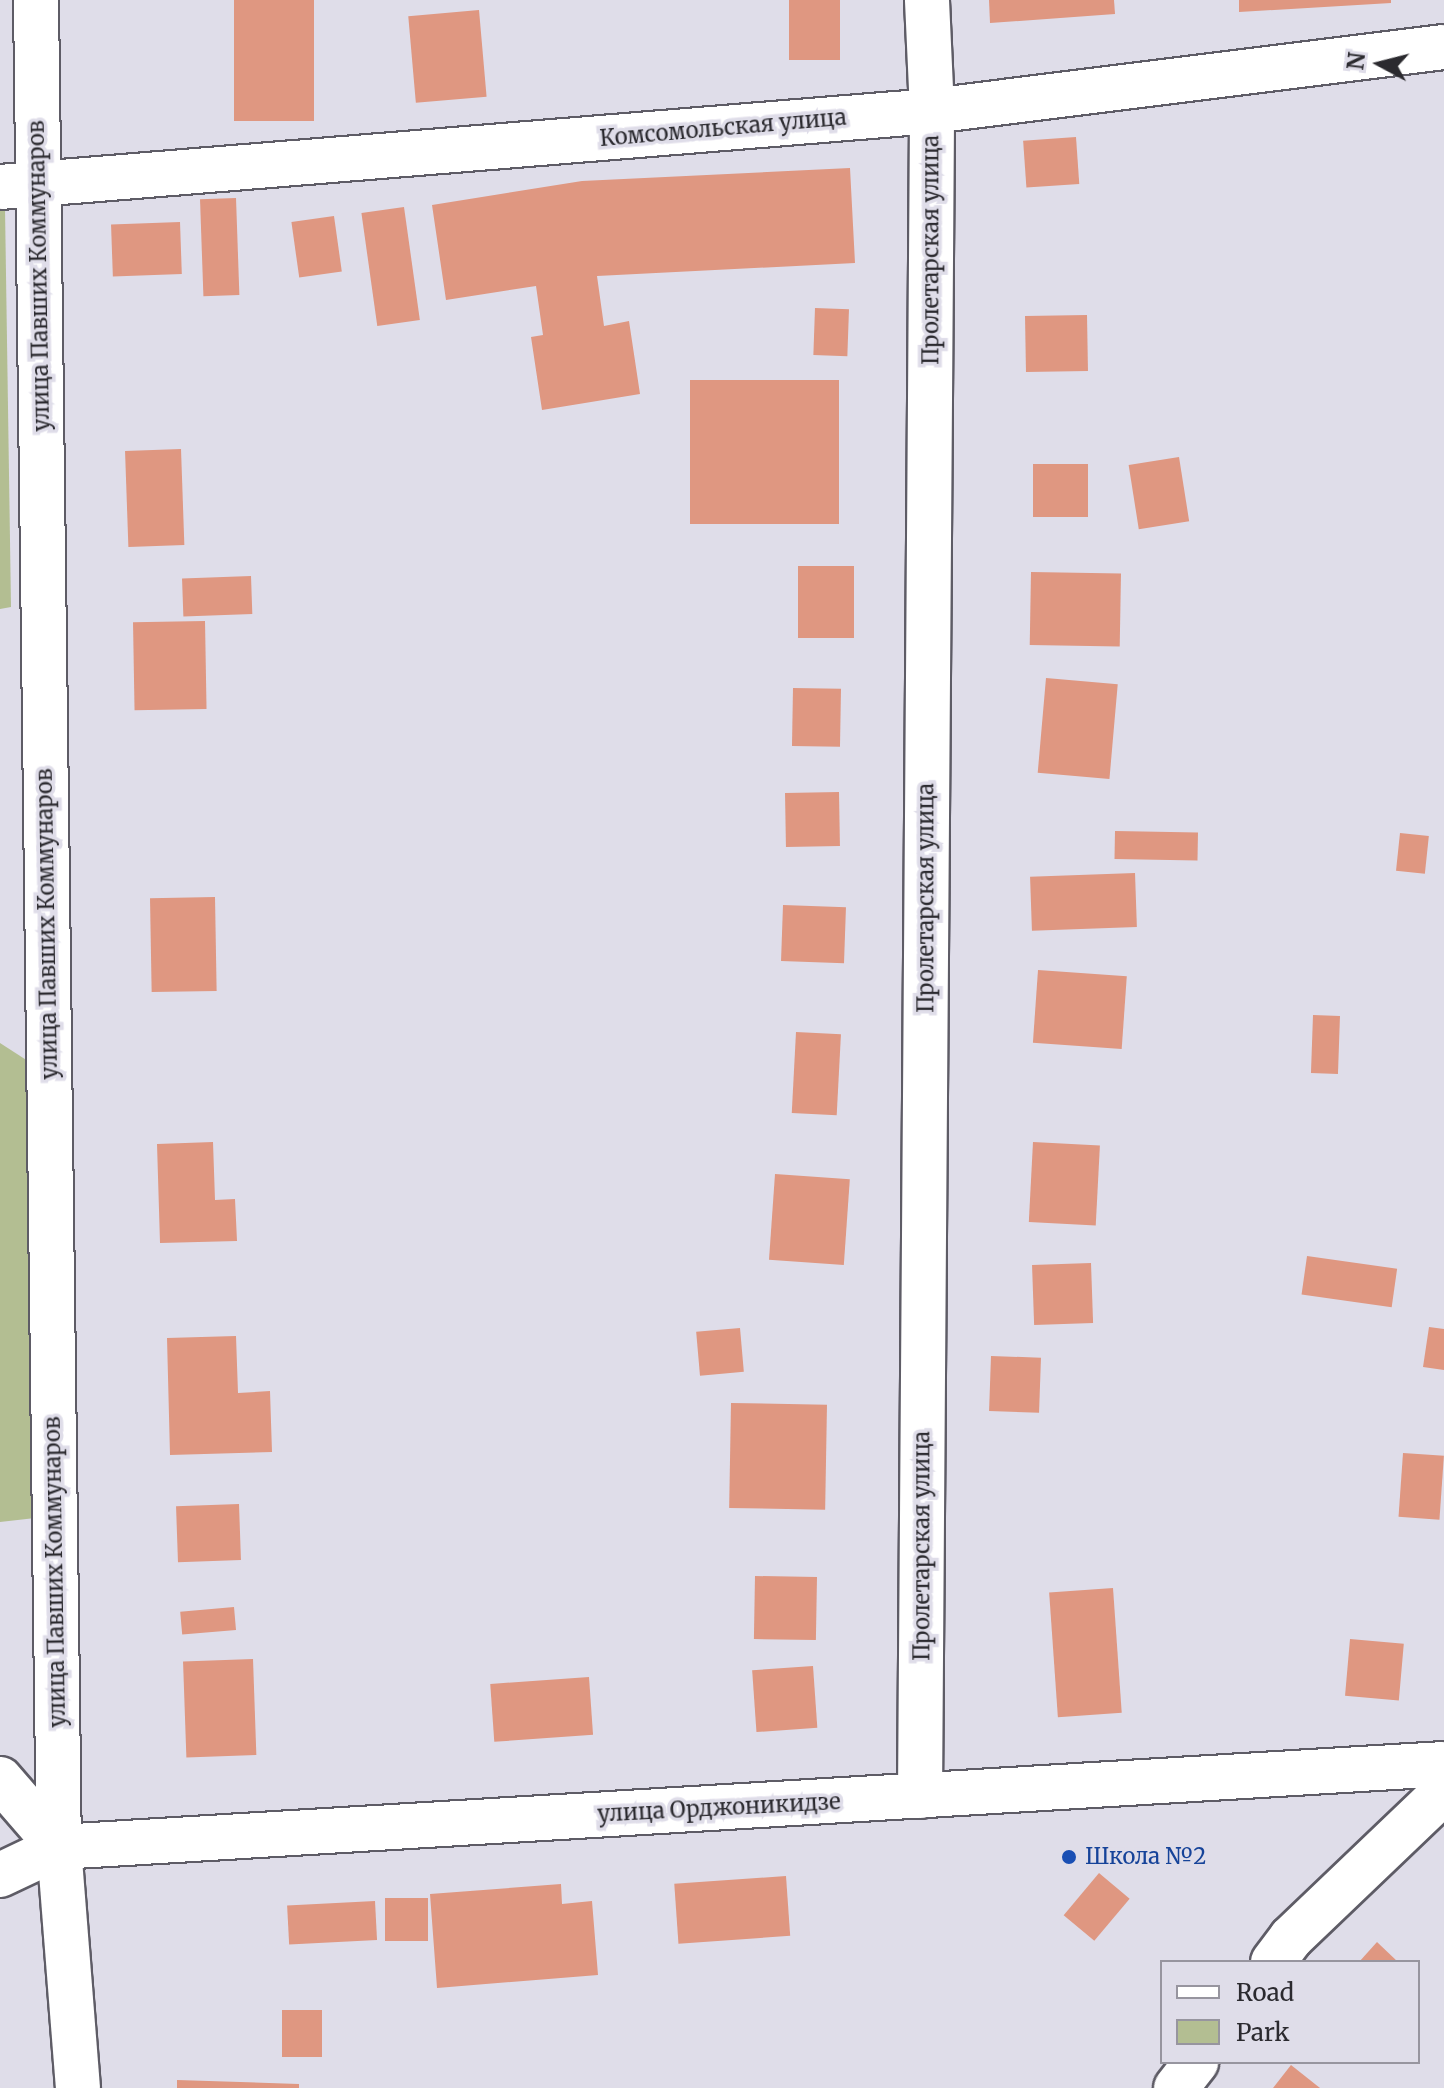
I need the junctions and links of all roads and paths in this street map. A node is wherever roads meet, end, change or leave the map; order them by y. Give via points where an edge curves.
1 (36, 0) edge
2 (927, 0) edge
3 (1444, 47) edge
4 (932, 111) junction
5 (19, 186) edge
6 (1444, 1764) edge
7 (0, 1779) edge
8 (1444, 1792) edge
9 (920, 1796) junction
10 (59, 1847) junction
11 (0, 1875) edge
12 (1274, 1960) edge
13 (1194, 2064) edge
14 (78, 2088) edge
15 (1176, 2088) edge

1 - 5 street, улица Павших Коммунаров
2 - 4 street, Пролетарская улица
3 - 4 street, Комсомольская улица
4 - 5 street, Комсомольская улица
4 - 9 street, Пролетарская улица
5 - 10 street, улица Павших Коммунаров
6 - 9 street, улица Орджоникидзе
7 - 10 street
8 - 12 street via 1291,1938
9 - 10 street, улица Орджоникидзе
10 - 11 street, улица Орджоникидзе
10 - 14 street, улица Павших Коммунаров
13 - 15 street

